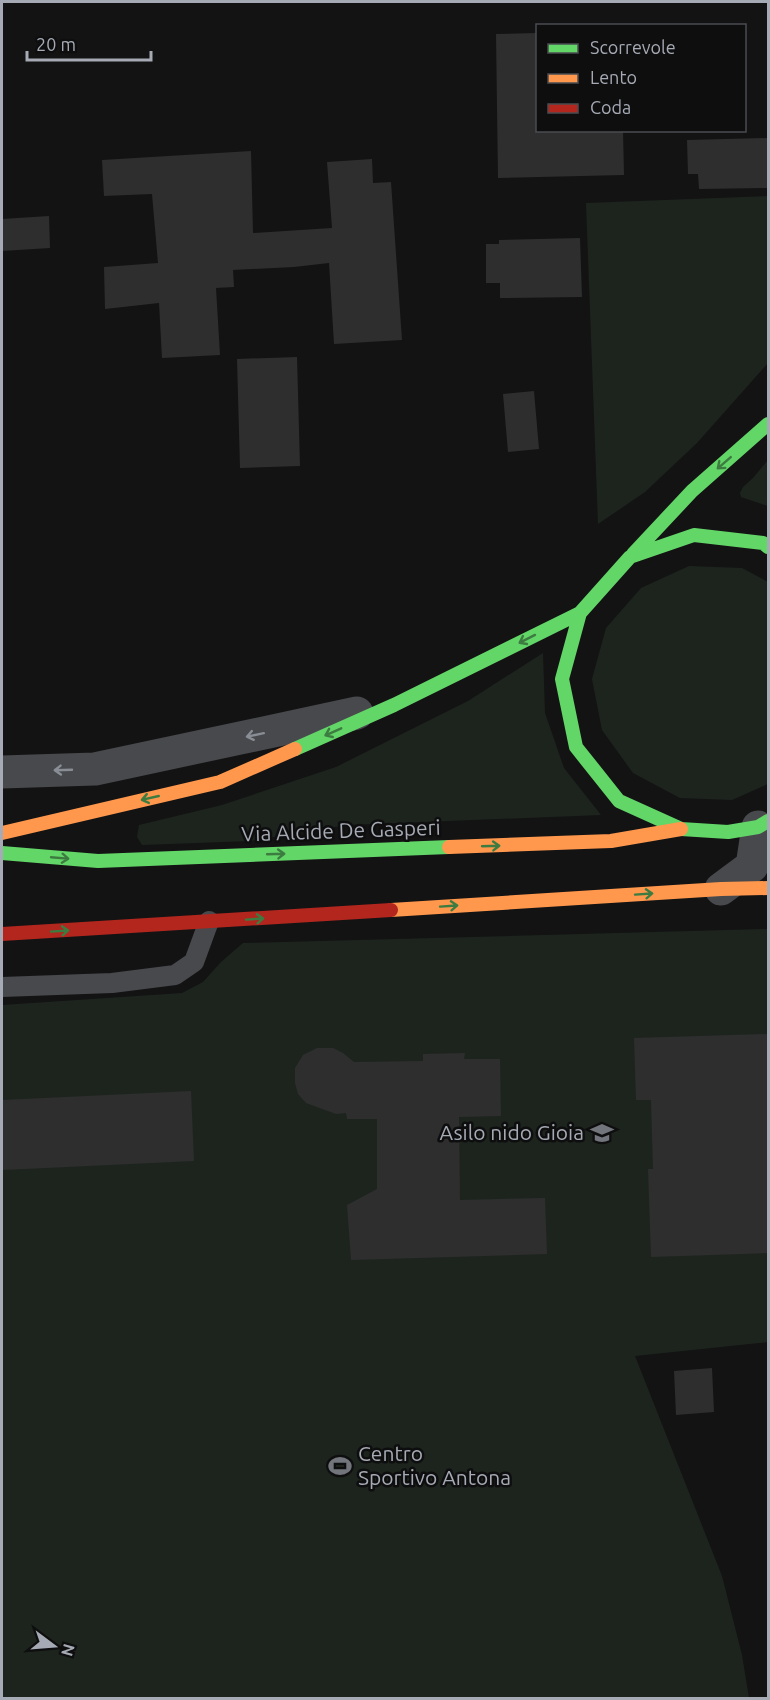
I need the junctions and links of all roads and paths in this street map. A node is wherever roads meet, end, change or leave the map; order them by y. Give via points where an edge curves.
1 (768, 424) edge
2 (768, 547) edge
3 (630, 557) junction
4 (579, 613) junction
5 (394, 705) junction
6 (2, 772) edge
7 (763, 824) edge
8 (681, 829) junction
9 (2, 833) edge
10 (2, 854) edge
11 (768, 888) edge
12 (721, 889) junction
13 (209, 921) junction
14 (2, 934) edge
15 (2, 987) edge

1 -> 3 main road via 692,491
2 - 3 main road, Via Alcide De Gasperi via 763,543 694,535
3 - 4 main road, Via Alcide De Gasperi
4 -> 5 main road, Via Alcide De Gasperi
4 - 8 main road, Via Alcide De Gasperi via 562,679 576,747 619,801
5 -> 6 street via 95,769
5 -> 9 main road, Via Alcide De Gasperi via 220,782
7 - 8 main road, Via Alcide De Gasperi via 728,832
7 - 12 street via 752,866
10 -> 8 main road, Via Alcide De Gasperi via 98,861 611,841
11 - 12 main road
13 -> 12 main road
14 -> 13 main road
13 - 15 lane via 194,962 175,975 112,983

